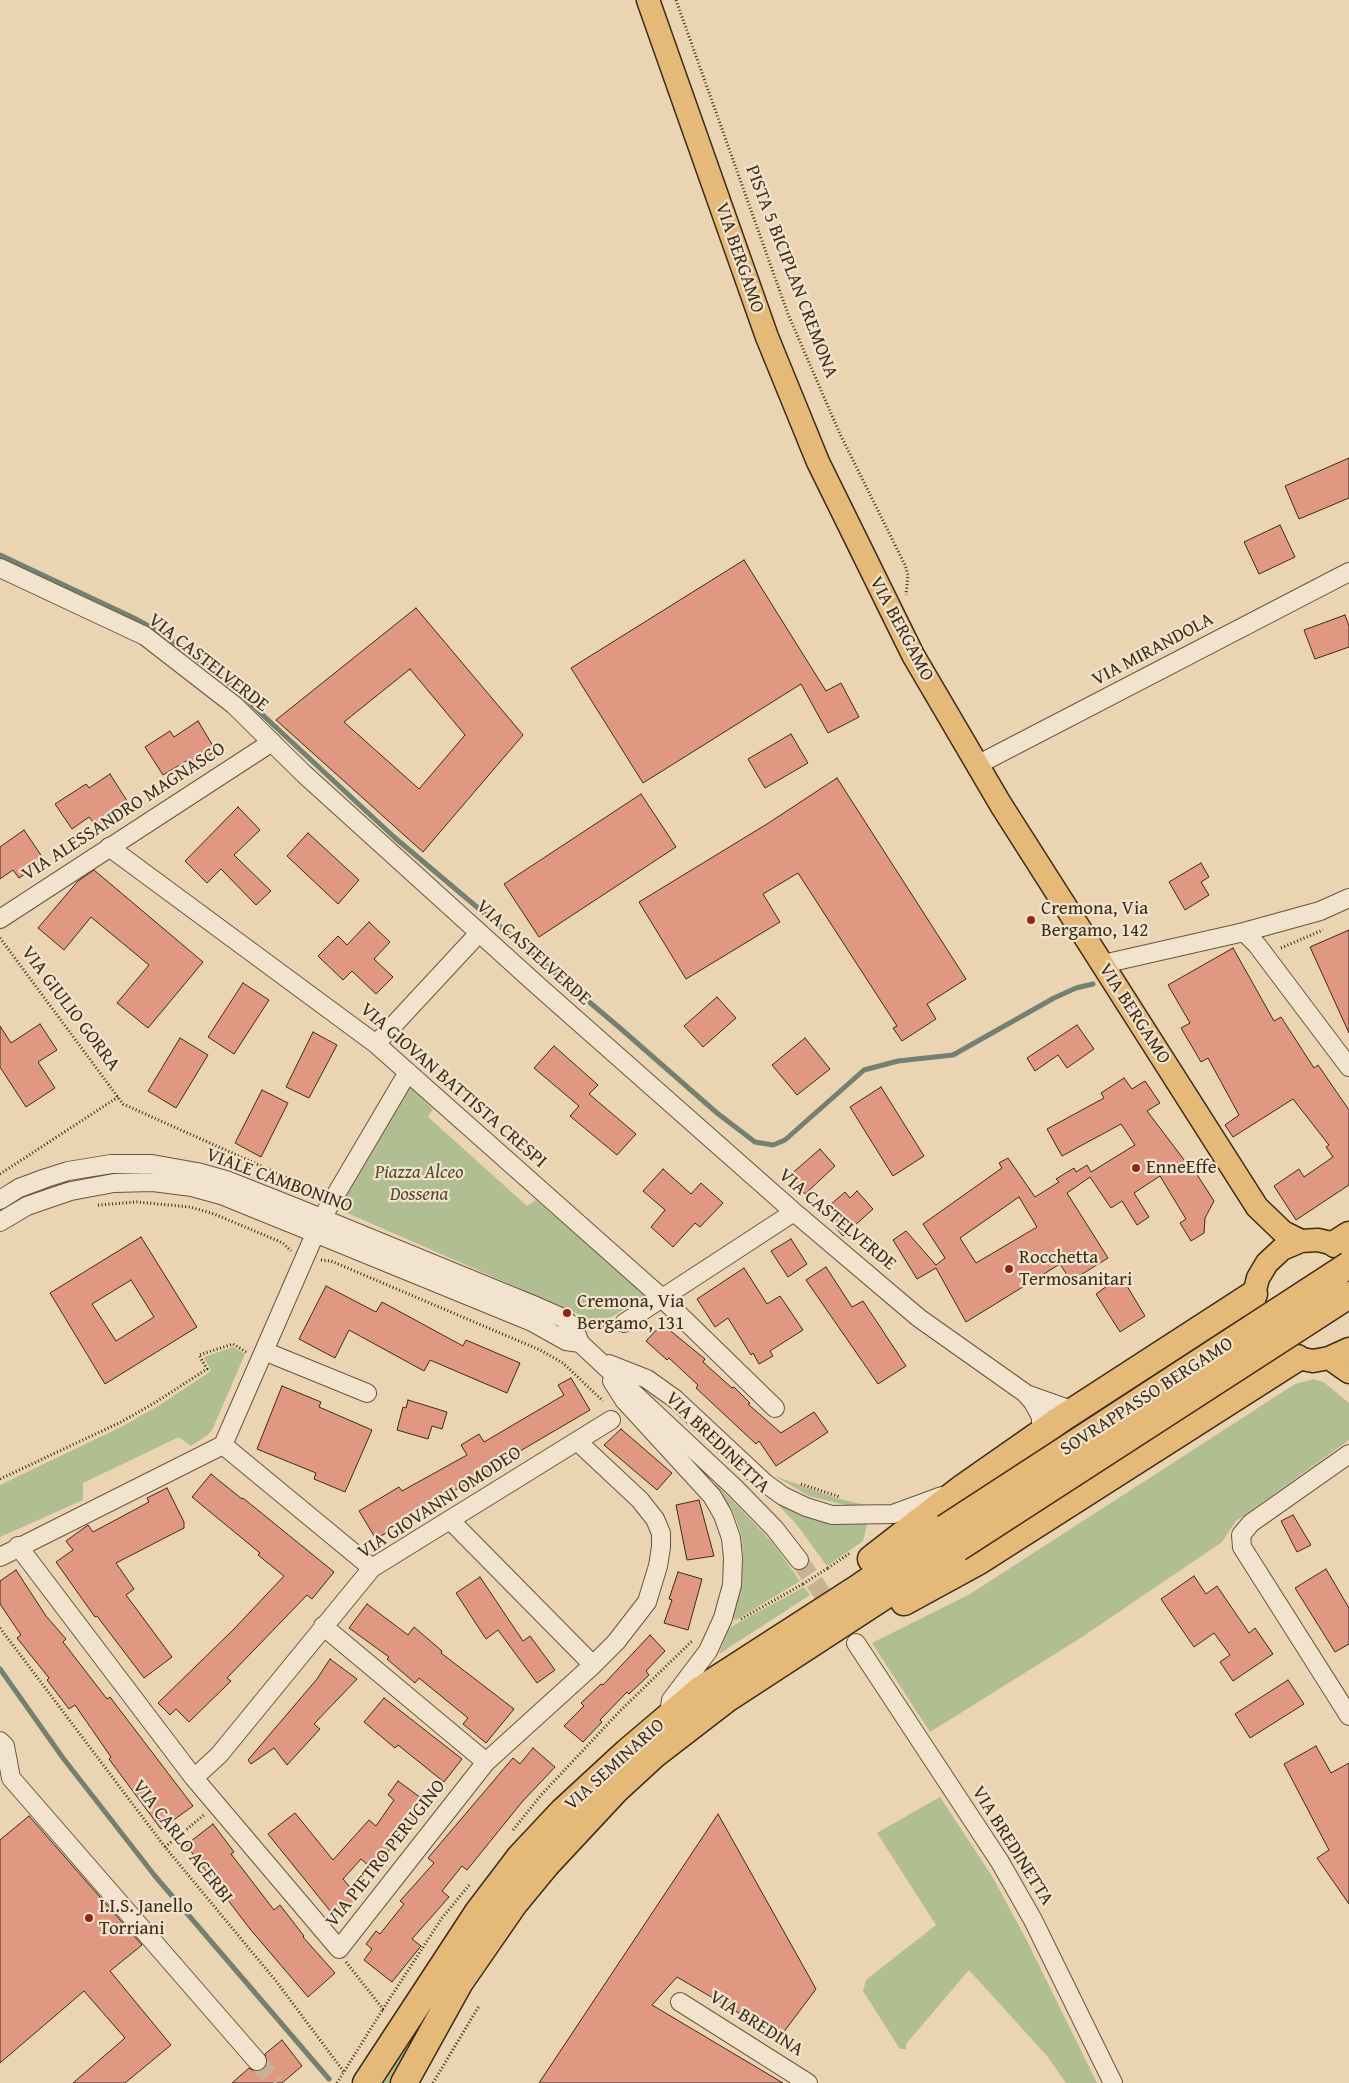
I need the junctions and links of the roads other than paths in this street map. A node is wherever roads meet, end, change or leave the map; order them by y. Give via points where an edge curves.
1 (648, 0) edge
2 (0, 568) edge
3 (1349, 572) edge
4 (272, 742) junction
5 (978, 765) junction
6 (109, 847) junction
7 (1349, 898) edge
8 (0, 918) edge
9 (1244, 932) junction
10 (479, 933) junction
11 (1103, 964) junction
12 (376, 1044) junction
13 (1349, 1066) edge
14 (408, 1072) junction
15 (0, 1200) edge
16 (1257, 1207) junction
17 (794, 1212) junction
18 (0, 1222) edge
19 (318, 1226) junction
20 (1301, 1241) junction
21 (1346, 1249) edge
22 (1266, 1263) junction
23 (1254, 1294) junction
24 (1349, 1295) edge
25 (662, 1298) junction
26 (624, 1323) dead end
27 (1175, 1346) junction
28 (1339, 1354) edge
29 (262, 1356) junction
30 (1297, 1358) junction
31 (600, 1361) junction
32 (1349, 1372) edge
33 (367, 1393) dead end
34 (1025, 1394) junction
35 (775, 1408) dead end
36 (1218, 1409) junction
37 (1074, 1411) junction
38 (611, 1420) dead end
39 (1041, 1433) junction
40 (577, 1441) junction
41 (223, 1446) junction
42 (1349, 1454) edge
43 (961, 1489) junction
44 (450, 1520) junction
45 (951, 1538) junction
46 (18, 1546) junction
47 (0, 1557) edge
48 (799, 1560) tunnel mouth
49 (372, 1568) junction
50 (323, 1626) junction
51 (799, 1638) junction
52 (856, 1643) dead end
53 (593, 1666) junction
54 (669, 1715) junction
55 (1349, 1716) edge
56 (0, 1741) edge
57 (486, 1762) junction
58 (194, 1778) junction
59 (680, 2002) dead end
60 (447, 2005) junction
61 (257, 2061) tunnel mouth
62 (355, 2077) edge
63 (404, 2083) edge
64 (417, 2083) edge
65 (808, 2083) edge
66 (1113, 2083) edge

1 - 5 main road, VIA BERGAMO via 767,337 818,462 913,655
2 - 4 street, VIA CASTELVERDE via 145,636 234,706
3 - 5 street, VIA MIRANDOLA
4 - 6 street, VIA ALESSANDRO MAGNASCO
4 - 10 street, VIA CASTELVERDE
5 - 11 main road, VIA BERGAMO
6 - 8 street, VIA ALESSANDRO MAGNASCO
6 - 12 street, VIA GIOVAN BATTISTA CRESPI
7 - 9 street via 1320,911
9 - 11 street
9 - 13 street
10 - 12 street
10 - 17 street, VIA CASTELVERDE
11 - 16 main road, VIA BERGAMO
12 - 14 street, VIA GIOVAN BATTISTA CRESPI
14 - 19 street
14 - 25 street, VIA GIOVAN BATTISTA CRESPI
15 - 19 street, VIALE CAMBONINO via 19,1188 68,1171 111,1164 152,1164 229,1181
16 - 20 main road, VIA BERGAMO via 1283,1232
16 - 22 main road, VIA BERGAMO via 1267,1243
17 - 25 street
17 - 34 street, VIA CASTELVERDE via 919,1318
18 - 19 street, VIALE CAMBONINO via 27,1206 71,1191 114,1183 153,1182 192,1187
19 - 29 street
19 - 31 street, VIALE CAMBONINO via 563,1318 574,1328 580,1344
20 - 21 main road, VIA BERGAMO via 1318,1240
20 - 22 main road, VIA BERGAMO via 1282,1249
21 - 45 highway, SOVRAPPASSO BERGAMO, bridge
22 - 23 main road, VIA BERGAMO
23 - 27 highway
23 - 30 main road, VIA BERGAMO via 1254,1311 1269,1341 1282,1352
24 - 45 highway, SOVRAPPASSO BERGAMO, bridge
25 - 26 street
25 - 35 street, VIA GIOVAN BATTISTA CRESPI
27 - 36 highway via 1201,1353 1218,1371 1224,1396
27 - 37 highway
28 - 30 main road, VIA BERGAMO via 1313,1361
28 - 32 main road, VIA BERGAMO
29 - 33 street
29 - 41 street
30 - 36 highway
31 - 43 street via 647,1379 675,1399 765,1483 806,1508 832,1515 893,1514
31 - 48 street, VIA BREDINETTA via 735,1488 775,1529
31 - 54 street via 624,1400 700,1482 723,1515 731,1538 732,1585 723,1618 708,1650 671,1700
34 - 37 street, VIA CASTELVERDE
34 - 39 street, VIA CASTELVERDE via 1041,1416
36 - 51 highway via 978,1561 873,1618
37 - 39 highway
38 - 40 street, VIA GIOVANNI OMODEO
39 - 43 highway
40 - 44 street, VIA GIOVANNI OMODEO
40 - 53 street, VIA PIETRO PERUGINO via 640,1500 661,1533 658,1566 647,1602
41 - 46 street
41 - 49 street
42 - 55 street via 1251,1523 1240,1535 1242,1547
43 - 51 highway via 846,1579
44 - 49 street, VIA GIOVANNI OMODEO
44 - 53 street
45 - 51 highway, VIA SEMINARIO via 858,1588
46 - 47 street
46 - 58 street, VIA PIETRO PERUGINO
49 - 50 street, VIA GIOVANNI OMODEO
50 - 57 street
50 - 58 street, VIA GIOVANNI OMODEO via 218,1755
51 - 54 highway, VIA SEMINARIO via 700,1690
51 - 60 highway, VIA SEMINARIO via 654,1755 616,1790 514,1904
52 - 66 street, VIA BREDINETTA via 1000,1862 1033,1920
53 - 57 street, VIA PIETRO PERUGINO
54 - 62 highway, VIA SEMINARIO via 563,1811 519,1858
56 - 61 street via 5,1746 11,1778
57 - 58 street, VIA PIETRO PERUGINO via 339,1949
59 - 65 street, VIA BREDINA
60 - 63 highway, VIA SEMINARIO
60 - 64 street

